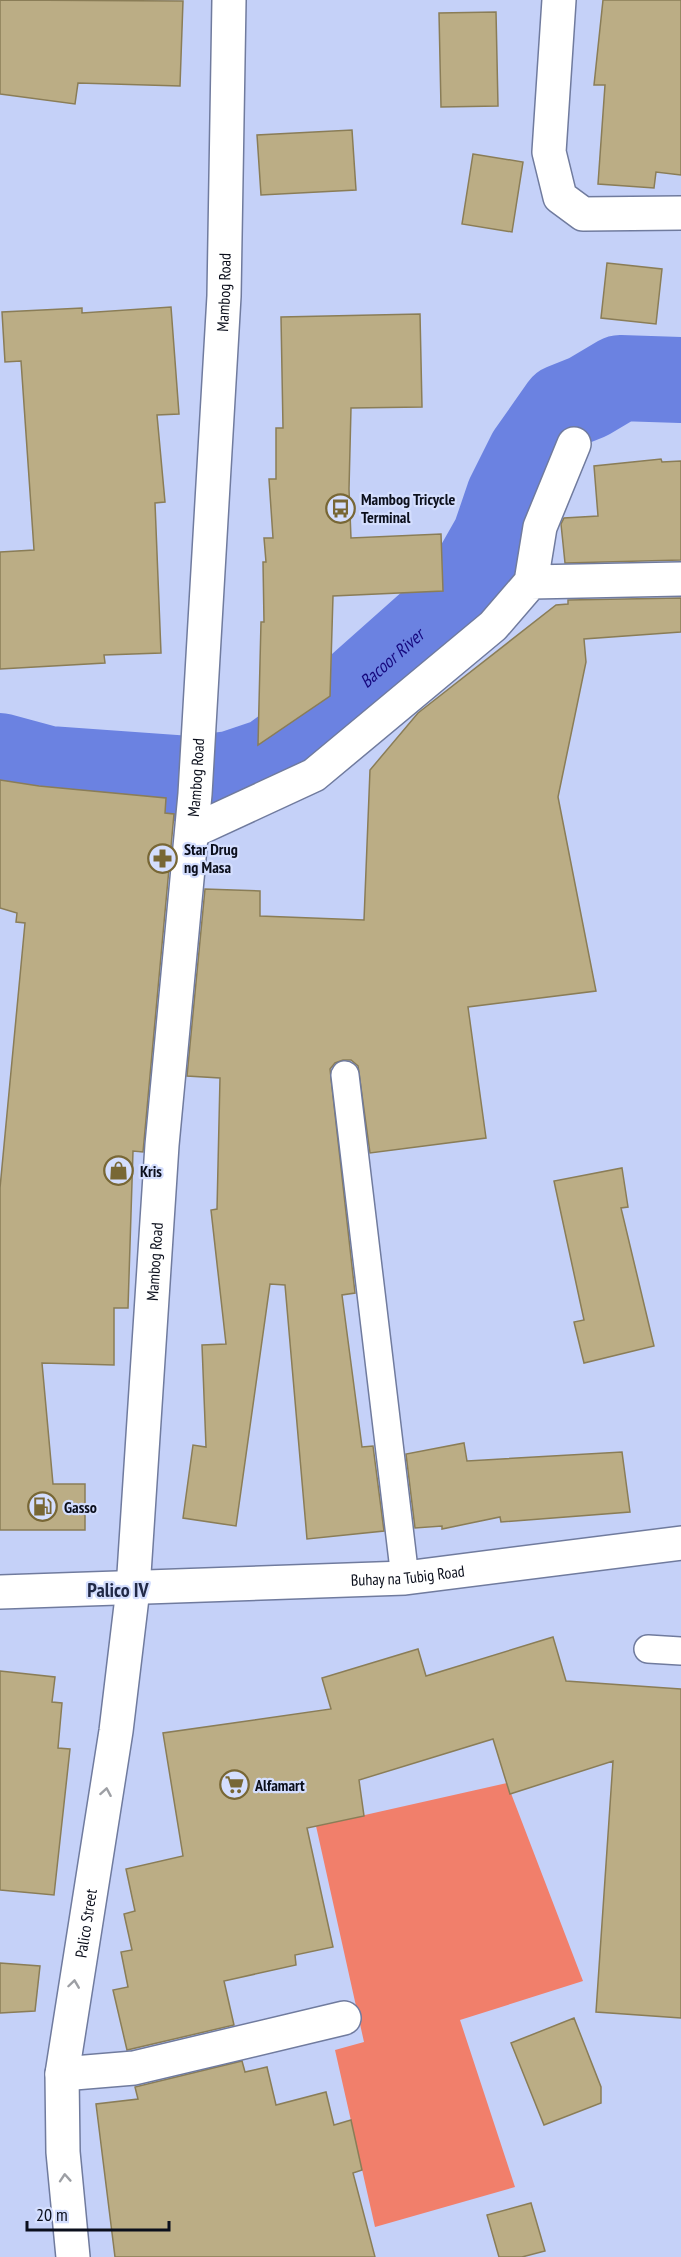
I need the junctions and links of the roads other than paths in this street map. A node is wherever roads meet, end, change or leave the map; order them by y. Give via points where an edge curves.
1 (228, 0) edge
2 (559, 0) edge
3 (681, 213) edge
4 (574, 444) dead end
5 (681, 579) edge
6 (531, 582) junction
7 (193, 831) junction
8 (345, 1075) dead end
9 (681, 1543) edge
10 (405, 1578) junction
11 (133, 1589) junction
12 (0, 1592) edge
13 (648, 1649) dead end
14 (681, 1651) edge
15 (344, 2018) dead end
16 (62, 2074) junction
17 (73, 2257) edge

1 - 7 main road, Mambog Road via 224,296
2 - 3 main road via 549,152 560,197 584,214
4 - 6 main road via 540,527
5 - 6 main road
6 - 7 main road via 493,626 314,775
7 - 11 main road, Mambog Road via 162,1145
8 - 10 lane
9 - 10 main road, Buhay na Tubig Road
10 - 11 main road, Buhay na Tubig Road
11 - 12 main road, Buhay na Tubig Road
16 -> 11 main road, Palico Street via 116,1731
13 - 14 lane
15 - 16 main road via 134,2068
17 -> 16 main road, Palico Street via 63,2152

